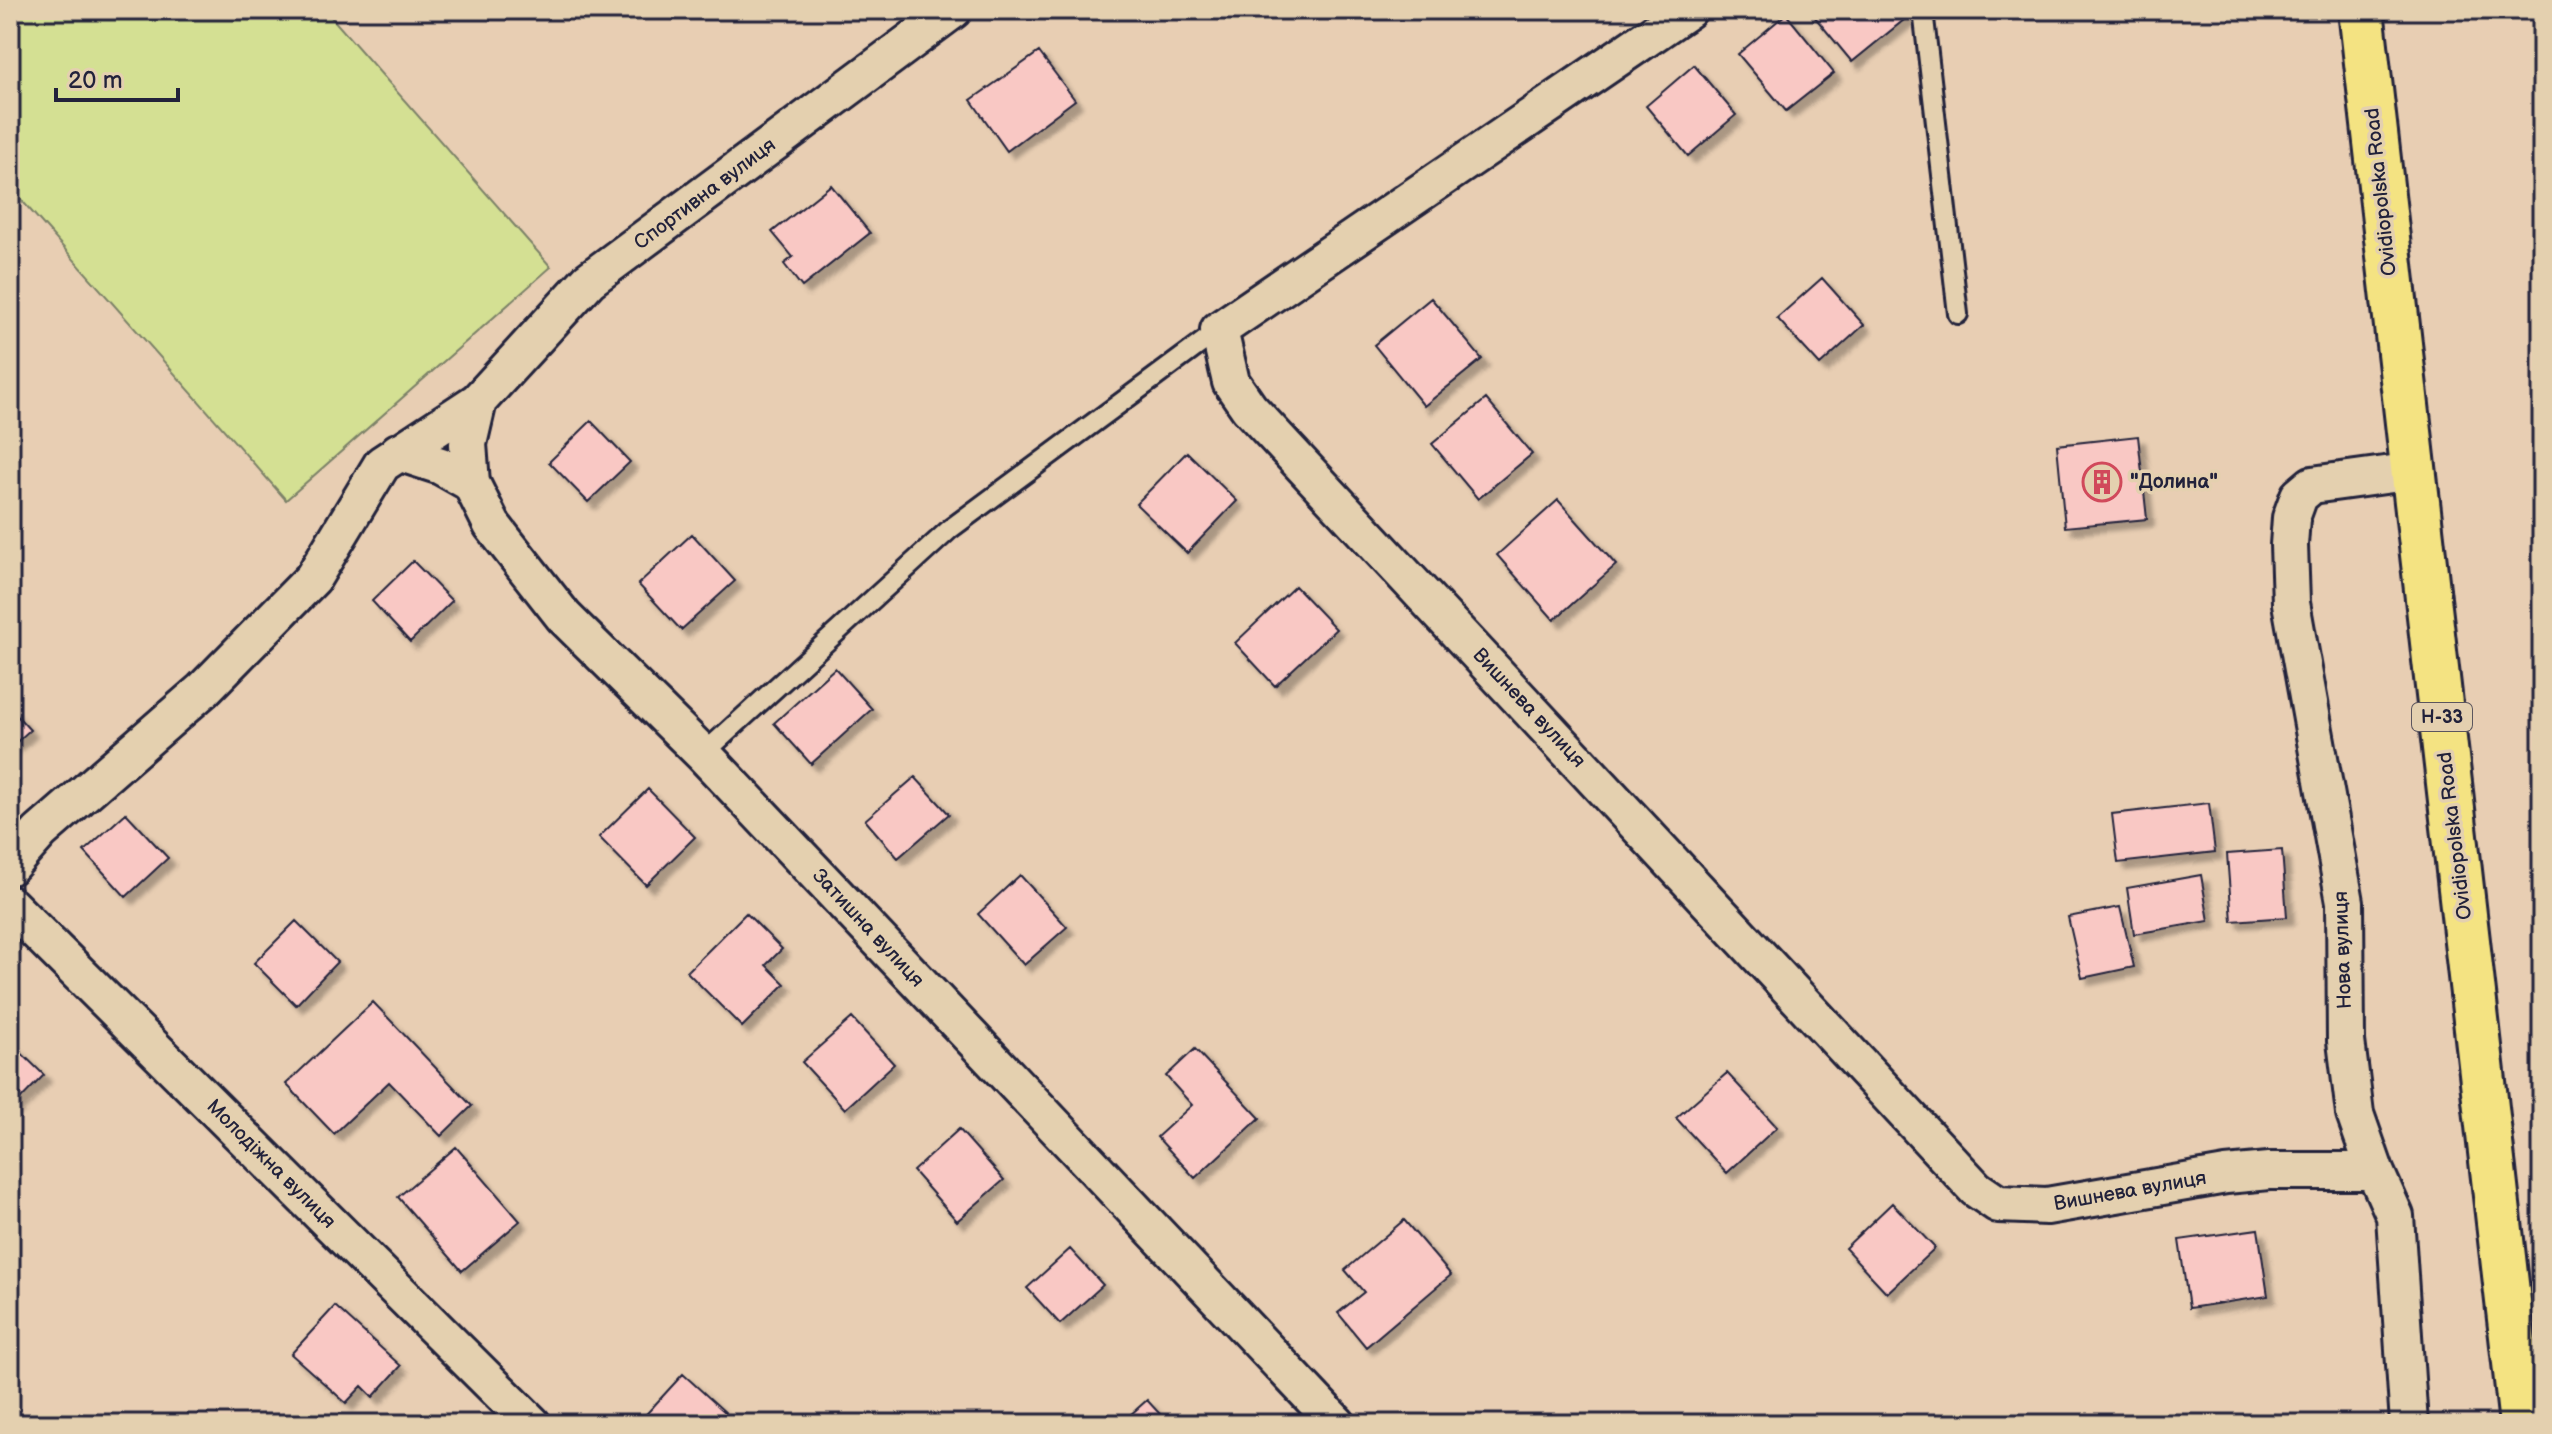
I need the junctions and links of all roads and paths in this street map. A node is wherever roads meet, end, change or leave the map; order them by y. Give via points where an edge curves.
1 (953, 10) edge
2 (1688, 10) edge
3 (1923, 10) edge
4 (2361, 10) edge
5 (1958, 314) dead end
6 (1219, 330) junction
7 (478, 401) junction
8 (398, 452) junction
9 (2414, 471) junction
10 (471, 483) junction
11 (703, 754) junction
12 (10, 866) edge
13 (10, 905) edge
14 (2375, 1171) junction
15 (532, 1424) edge
16 (1337, 1424) edge
17 (2409, 1424) edge
18 (2522, 1424) edge

1 - 7 street, Спортивна вулиця via 589,280
2 - 6 street
3 - 5 lane
4 - 9 main road, Ovidiopolska Road / Н-33
6 - 11 lane via 950,529
6 - 14 street, Вишнева вулиця via 1231,382 1249,408 1976,1189 1998,1204 2047,1206 2226,1175
7 - 8 street
7 - 10 street, Затишна вулиця via 468,444
8 - 10 street
8 - 12 street via 382,464 313,578 203,690 40,832
9 - 14 street, Нова вулиця via 2312,485 2299,496 2289,545 2291,603 2345,902 2346,1041 2355,1114
9 - 18 main road, Ovidiopolska Road / Н-33
10 - 11 street, Затишна вулиця via 492,525 564,617
11 - 16 street, Затишна вулиця
13 - 15 street, Молодіжна вулиця
14 - 17 street, Нова вулиця via 2395,1216

